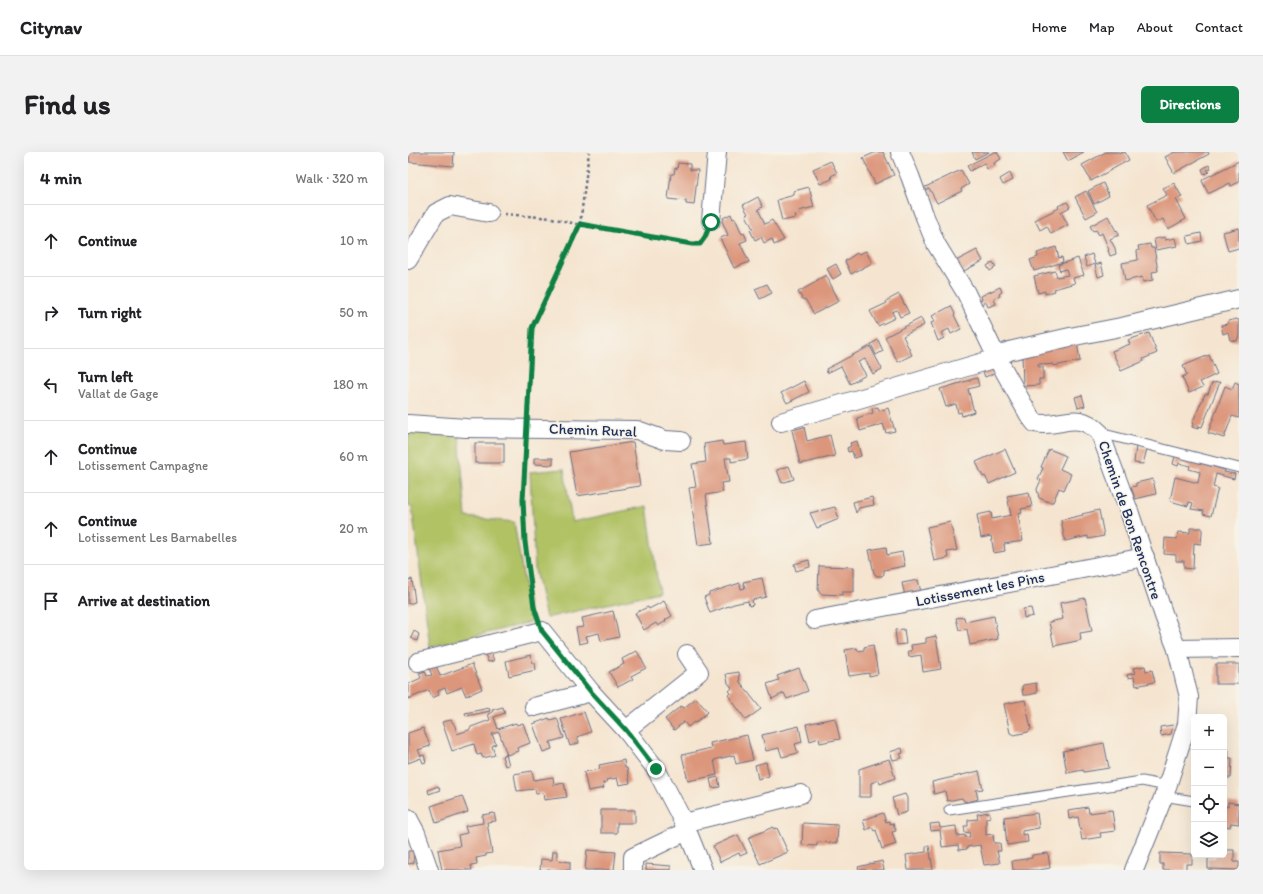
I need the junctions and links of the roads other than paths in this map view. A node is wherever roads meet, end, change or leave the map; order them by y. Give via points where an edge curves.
1 (717, 152) edge
2 (900, 152) edge
3 (490, 214) road end
4 (711, 222) road end
5 (408, 260) edge
6 (1239, 299) edge
7 (997, 358) junction
8 (781, 422) dead end
9 (408, 424) edge
10 (1100, 433) junction
11 (681, 441) dead end
12 (1239, 468) edge
13 (1145, 558) junction
14 (815, 620) dead end
15 (1239, 648) edge
16 (1177, 649) junction
17 (687, 654) dead end
18 (418, 662) dead end
19 (591, 692) junction
20 (534, 707) dead end
21 (626, 730) junction
22 (1165, 791) junction
23 (801, 794) dead end
24 (1191, 800) edge
25 (949, 810) dead end
26 (408, 818) edge
27 (685, 827) junction
28 (414, 843) edge
29 (429, 870) edge
30 (633, 870) edge
31 (703, 870) edge
32 (1134, 870) edge

1 - 4 street
2 - 7 street, Chemin de Bon Rencontre via 936,244 966,293
3 - 5 street via 450,206 436,214
6 - 7 street via 1070,336 1009,351
7 - 8 street
7 - 10 street, Chemin de Bon Rencontre via 1035,423 1044,425 1083,421
9 - 11 street, Chemin Rural via 466,428 637,430 665,440
10 - 12 lane
10 - 13 street, Chemin de Bon Rencontre
13 - 14 street, Lotissement les Pins
13 - 16 street, Chemin de Bon Rencontre
15 - 16 street
16 - 22 street, Chemin de Bon Rencontre via 1189,697 1187,724
17 - 21 street via 699,672
18 - 19 street via 542,631
19 - 20 street
19 - 21 street
21 - 27 street via 656,769
22 - 24 lane
22 - 25 lane via 1142,781
22 - 32 street, Chemin de Bon Rencontre
23 - 27 street
26 - 28 street
27 - 30 street via 634,857
27 - 31 street
28 - 29 street

